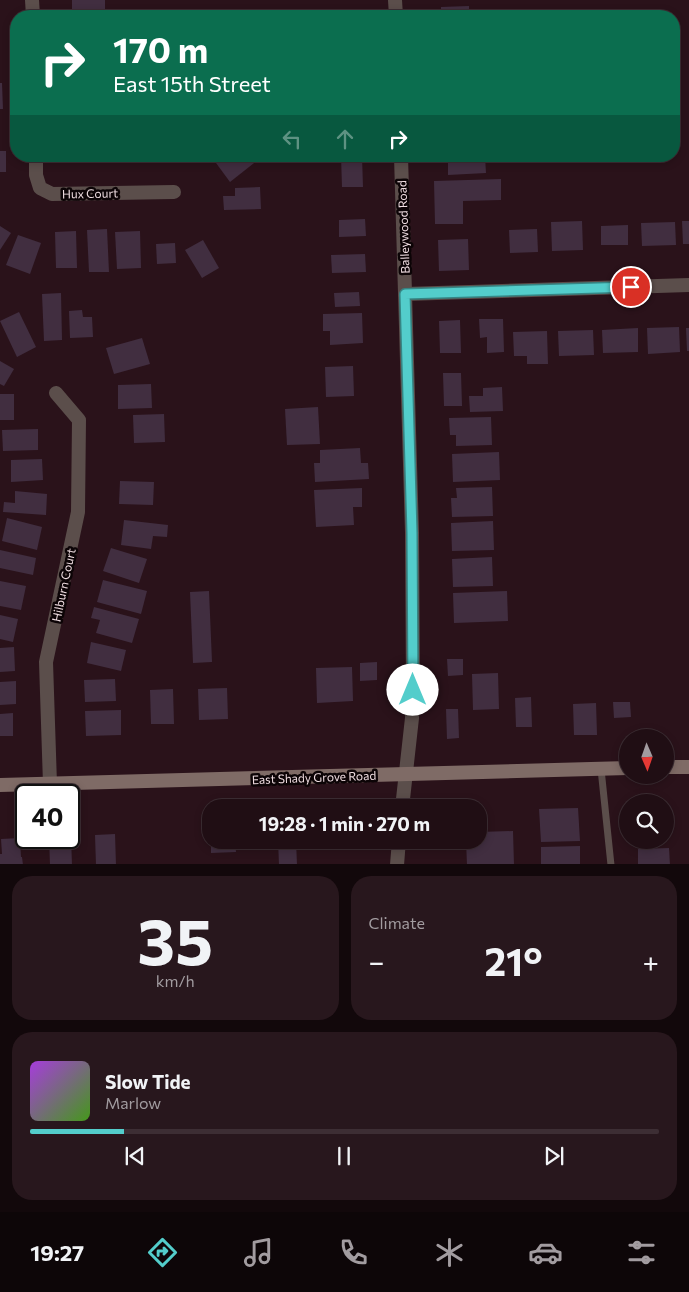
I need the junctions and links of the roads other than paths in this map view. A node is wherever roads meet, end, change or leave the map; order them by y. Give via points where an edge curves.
1 (36, 162) edge
2 (401, 162) edge
3 (174, 192) dead end
4 (689, 285) edge
5 (405, 294) junction
6 (56, 393) dead end
7 (674, 767) edge
8 (689, 767) edge
9 (619, 768) edge
10 (601, 769) junction
11 (405, 774) junction
12 (50, 784) joint
13 (0, 785) edge
14 (15, 785) edge
15 (403, 799) edge
16 (398, 849) edge
17 (397, 864) edge
18 (611, 864) edge

1 - 3 street, Hux Court via 40,188 52,194
2 - 5 street, Balleywood Road
4 - 5 street
5 - 11 street, Balleywood Road via 413,690
6 - 12 street, Hilburn Court via 79,420 78,512 46,662
7 - 8 main road
9 - 10 main road, East Shady Grove Road
10 - 11 main road, East Shady Grove Road
10 - 18 lane
11 - 12 main road, East Shady Grove Road
11 - 15 street, Balleywood Road
13 - 14 main road, East Shady Grove Road
16 - 17 street

